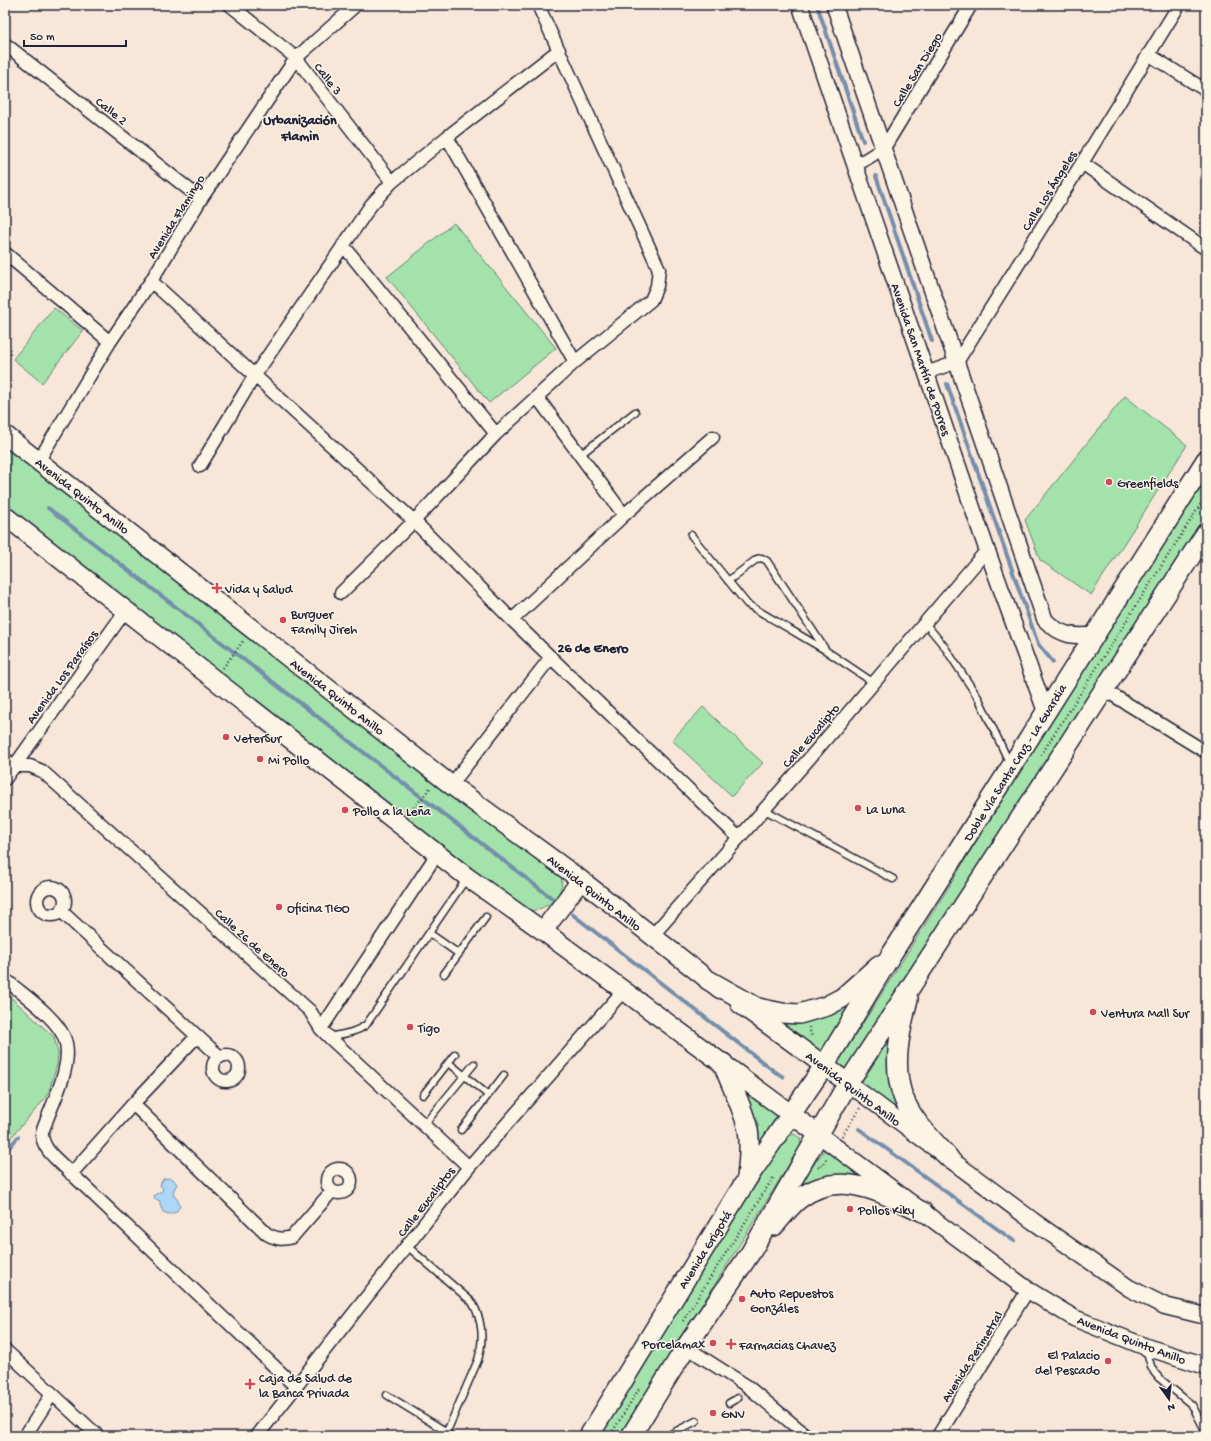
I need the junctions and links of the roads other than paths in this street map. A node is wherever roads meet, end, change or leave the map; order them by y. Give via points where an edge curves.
1 (230, 5) edge
2 (356, 5) edge
3 (538, 5) edge
4 (800, 5) edge
5 (834, 5) edge
6 (971, 5) edge
7 (1179, 5) edge
8 (5, 44) edge
9 (559, 50) junction
10 (1148, 54) junction
11 (296, 58) junction
12 (1206, 88) edge
13 (446, 137) junction
14 (884, 148) junction
15 (1082, 163) junction
16 (855, 166) junction
17 (392, 182) junction
18 (201, 199) junction
19 (343, 245) junction
20 (1206, 249) edge
21 (5, 253) edge
22 (151, 281) junction
23 (110, 342) junction
24 (575, 362) junction
25 (956, 362) junction
26 (926, 373) junction
27 (254, 375) junction
28 (537, 397) junction
29 (635, 412) dead end
30 (496, 434) junction
31 (5, 435) edge
32 (714, 437) dead end
33 (580, 455) junction
34 (39, 460) junction
35 (1206, 460) edge
36 (200, 466) dead end
37 (1198, 485) edge
38 (624, 515) junction
39 (5, 516) edge
40 (414, 520) junction
41 (1206, 533) edge
42 (690, 535) dead end
43 (987, 550) junction
44 (728, 581) junction
45 (341, 593) dead end
46 (126, 610) junction
47 (512, 620) junction
48 (925, 623) junction
49 (1095, 635) junction
50 (825, 650) junction
51 (550, 657) junction
52 (874, 683) junction
53 (1103, 689) junction
54 (1046, 713) junction
55 (1206, 752) edge
56 (9, 763) edge
57 (1011, 767) junction
58 (5, 779) edge
59 (451, 785) junction
60 (763, 809) junction
61 (738, 837) junction
62 (437, 854) junction
63 (467, 877) junction
64 (893, 879) dead end
65 (581, 880) junction
66 (61, 910) dead end
67 (486, 917) dead end
68 (544, 931) junction
69 (429, 933) junction
70 (652, 936) junction
71 (459, 954) junction
72 (890, 955) junction
73 (444, 974) dead end
74 (5, 980) edge
75 (708, 980) junction
76 (912, 984) junction
77 (624, 990) junction
78 (325, 1033) junction
79 (197, 1036) junction
80 (455, 1054) dead end
81 (220, 1057) dead end
82 (449, 1063) junction
83 (723, 1063) junction
84 (474, 1064) dead end
85 (824, 1066) junction
86 (464, 1075) junction
87 (504, 1075) dead end
88 (848, 1083) junction
89 (423, 1095) dead end
90 (488, 1095) junction
91 (133, 1104) junction
92 (791, 1114) junction
93 (423, 1126) junction
94 (461, 1130) dead end
95 (818, 1134) junction
96 (949, 1158) junction
97 (468, 1167) junction
98 (71, 1174) junction
99 (747, 1179) junction
100 (332, 1191) dead end
101 (923, 1212) junction
102 (407, 1246) junction
103 (751, 1252) junction
104 (1028, 1290) junction
105 (1206, 1316) edge
106 (686, 1347) junction
107 (1146, 1347) junction
108 (5, 1350) edge
109 (1206, 1366) edge
110 (296, 1388) junction
111 (52, 1394) junction
112 (387, 1395) dead end
113 (738, 1398) dead end
114 (729, 1403) dead end
115 (696, 1421) dead end
116 (1206, 1432) edge
117 (446, 1434) edge
118 (25, 1436) edge
119 (98, 1436) edge
120 (257, 1436) edge
121 (589, 1436) edge
122 (631, 1436) edge
123 (667, 1436) edge
124 (807, 1436) edge
125 (938, 1436) edge

1 - 11 street, Calle 3
2 - 11 street, Avenida Flamingo
3 - 9 street
4 - 16 street, Avenida San Martín de Porres
5 - 14 street
6 - 14 street, Calle San Diego
7 - 10 street, Calle Los Ángeles
8 - 18 street, Calle 2
9 - 13 street
9 - 24 street via 659,269 657,286 651,300
10 - 12 street via 1202,88
10 - 15 street, Calle Los Ángeles
11 - 17 street, Calle 3
11 - 18 street, Avenida Flamingo
13 - 17 street
13 - 24 street
14 - 16 street
14 - 25 street
15 - 20 street
15 - 25 street, Calle Los Ángeles
16 - 26 street, Avenida San Martín de Porres
17 - 19 street via 371,205
18 - 22 street, Avenida Flamingo
19 - 27 street
19 - 30 street
21 - 23 street
22 - 23 street, Avenida Flamingo
22 - 27 street
23 - 34 street, Avenida Flamingo
24 - 28 street
25 - 26 street
25 - 49 street via 1045,620 1059,632 1067,635
26 - 43 street, Avenida San Martín de Porres
27 - 36 street
27 - 40 street
28 - 30 street
28 - 33 street
29 - 33 lane
30 - 40 street
31 - 34 main road, Avenida Quinto Anillo
32 - 38 street
33 - 38 street
34 - 59 main road, Avenida Quinto Anillo
35 - 37 highway, Doble Vía Santa Cruz - La Guardia
37 - 49 highway, Doble Vía Santa Cruz - La Guardia
38 - 47 street
39 - 46 main road, Avenida Quinto Anillo
40 - 45 street
40 - 47 street
41 - 53 highway
42 - 44 lane
43 - 48 street, Calle Eucalipto
43 - 54 street, Avenida San Martín de Porres
44 - 50 lane via 747,604
44 - 50 lane via 757,559 767,561
46 - 56 street, Avenida Los Paraísos
46 - 62 main road, Avenida Quinto Anillo
47 - 51 street
48 - 52 street, Calle Eucalipto
48 - 57 lane via 944,646 979,699
49 - 54 highway, Doble Vía Santa Cruz - La Guardia
50 - 52 lane
51 - 59 street
51 - 61 street
52 - 60 street, Calle Eucalipto
53 - 55 street
53 - 76 highway
54 - 57 highway, Doble Vía Santa Cruz - La Guardia
56 - 58 street, Avenida Los Paraísos
56 - 78 street, Calle 26 de Enero via 30,766 42,771 310,1011
57 - 72 highway, Doble Vía Santa Cruz - La Guardia
59 - 65 main road, Avenida Quinto Anillo
60 - 61 street, Calle Eucalipto
60 - 64 lane
61 - 70 street, Calle Eucalipto
62 - 63 main road, Avenida Quinto Anillo
62 - 78 street
63 - 68 main road, Avenida Quinto Anillo
63 - 69 lane
65 - 68 main road
65 - 70 main road, Avenida Quinto Anillo
66 - 79 street
67 - 71 lane
68 - 77 main road, Avenida Quinto Anillo
69 - 71 lane
69 - 78 lane via 366,1025 354,1032
70 - 75 main road, Avenida Quinto Anillo
71 - 73 lane
72 - 75 highway via 842,998 828,1006 799,1014 758,1008
72 - 85 highway, Doble Vía Santa Cruz - La Guardia
74 - 98 street via 46,1014 64,1038 67,1060 41,1135 46,1148
75 - 85 main road, Avenida Quinto Anillo
76 - 88 highway
76 - 96 highway via 902,1023 898,1076 904,1100 919,1125
77 - 83 main road, Avenida Quinto Anillo
77 - 97 street, Calle Eucaliptos
78 - 93 street, Calle 26 de Enero
79 - 81 street
79 - 91 street
80 - 82 lane
82 - 86 lane
82 - 89 lane
83 - 92 main road, Avenida Quinto Anillo
83 - 99 highway via 748,1129
84 - 86 lane
85 - 88 main road, Avenida Quinto Anillo
85 - 92 highway, Avenida Grigotá
86 - 90 lane
86 - 93 lane
87 - 90 lane
88 - 95 highway
88 - 96 main road, Avenida Quinto Anillo
90 - 94 lane
91 - 98 street
91 - 100 street via 275,1239 284,1240 292,1237
92 - 95 main road, Avenida Quinto Anillo
92 - 99 highway, Avenida Grigotá
93 - 97 street, Calle 26 de Enero
95 - 101 main road, Avenida Quinto Anillo
95 - 103 highway
96 - 105 main road, Avenida Quinto Anillo via 1129,1288 1165,1306
97 - 102 street, Calle Eucaliptos
98 - 110 street
99 - 121 highway, Avenida Grigotá
101 - 103 highway via 858,1186 829,1185 799,1199
101 - 104 main road, Avenida Quinto Anillo
102 - 110 street, Calle Eucaliptos
102 - 117 lane via 472,1302 482,1329 482,1348 478,1360
103 - 106 highway
104 - 107 main road, Avenida Quinto Anillo via 1074,1318
104 - 125 street, Avenida Perimetral
106 - 122 highway
106 - 124 street via 747,1386
107 - 109 main road, Avenida Quinto Anillo
107 - 116 lane via 1154,1372 1192,1405
108 - 111 street
110 - 120 street, Calle Eucaliptos
111 - 118 street
111 - 119 street
112 - 117 lane
113 - 114 lane
115 - 123 lane

